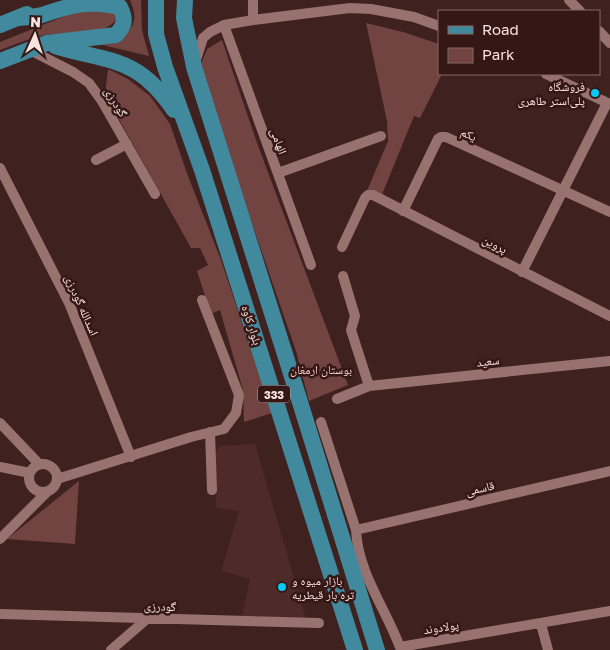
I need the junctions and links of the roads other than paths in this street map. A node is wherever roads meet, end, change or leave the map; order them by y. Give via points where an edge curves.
1 (56, 0) edge
2 (156, 0) edge
3 (185, 0) edge
4 (253, 0) edge
5 (569, 0) edge
6 (369, 4) edge
7 (579, 10) edge
8 (18, 18) junction
9 (253, 20) junction
10 (0, 25) edge
11 (224, 25) junction
12 (438, 26) edge
13 (600, 32) edge
14 (47, 43) junction
15 (610, 43) edge
16 (30, 50) junction
17 (0, 61) edge
18 (194, 67) junction
19 (548, 75) edge
20 (608, 104) edge
21 (381, 136) dead end
22 (190, 138) junction
23 (127, 144) junction
24 (96, 160) dead end
25 (0, 168) edge
26 (278, 173) junction
27 (563, 190) junction
28 (155, 194) dead end
29 (402, 211) junction
30 (610, 212) edge
31 (342, 247) dead end
32 (311, 264) dead end
33 (522, 272) junction
34 (343, 276) dead end
35 (202, 300) dead end
36 (610, 316) edge
37 (610, 361) edge
38 (370, 386) junction
39 (336, 398) dead end
40 (321, 422) dead end
41 (0, 423) edge
42 (210, 432) junction
43 (131, 457) junction
44 (39, 464) junction
45 (0, 467) edge
46 (610, 471) edge
47 (30, 473) junction
48 (57, 479) junction
49 (212, 490) dead end
50 (47, 492) junction
51 (356, 530) junction
52 (0, 539) edge
53 (610, 612) edge
54 (0, 614) edge
55 (148, 618) junction
56 (319, 623) dead end
57 (541, 624) junction
58 (401, 648) edge
59 (111, 650) edge
60 (355, 650) edge
61 (377, 650) edge
62 (548, 650) edge

1 - 8 main road
2 - 22 main road, بلوار کاوه / 333 via 159,50
3 - 18 main road, بلوار کاوه / 333 via 184,18
4 - 9 street
5 - 7 street
6 - 9 street
6 - 12 street
8 - 10 main road
8 - 14 main road via 95,1 120,7 124,26 116,35
9 - 11 street
11 - 18 street via 203,38
11 - 26 street, الهامی
13 - 15 street
14 - 16 main road
14 - 22 main road via 111,59 145,77 164,95
16 - 17 main road
16 - 23 street, گودرزی via 89,83
18 - 61 main road, بلوار کاوه / 333
19 - 20 street
20 - 27 street
21 - 26 street
22 - 60 main road, بلوار کاوه / 333
23 - 24 street
23 - 28 street, گودرزی
25 - 43 street, اسدالله گودرزی via 70,303
26 - 32 street, الهامی
27 - 29 street, یکم via 441,137
27 - 30 street
27 - 33 street
29 - 31 street, پروین via 374,195 368,195
29 - 33 street, پروین
33 - 36 street, پروین
34 - 38 street via 355,316 351,330
35 - 42 street via 239,394 236,413 224,429
37 - 38 street, سعید
38 - 39 street, سعید
40 - 51 street, پولادوند
41 - 44 street
42 - 43 street
42 - 49 street
43 - 48 street
44 - 47 street
44 - 48 street via 52,467
45 - 47 street
46 - 51 street, قاسمی
47 - 50 street via 29,482 34,489
48 - 50 street
50 - 52 street
51 - 58 street, پولادوند via 356,543 374,594
53 - 57 street, پولادوند
54 - 55 street, گودرزی
55 - 56 street, گودرزی
55 - 59 street
57 - 58 street, پولادوند
57 - 62 street

